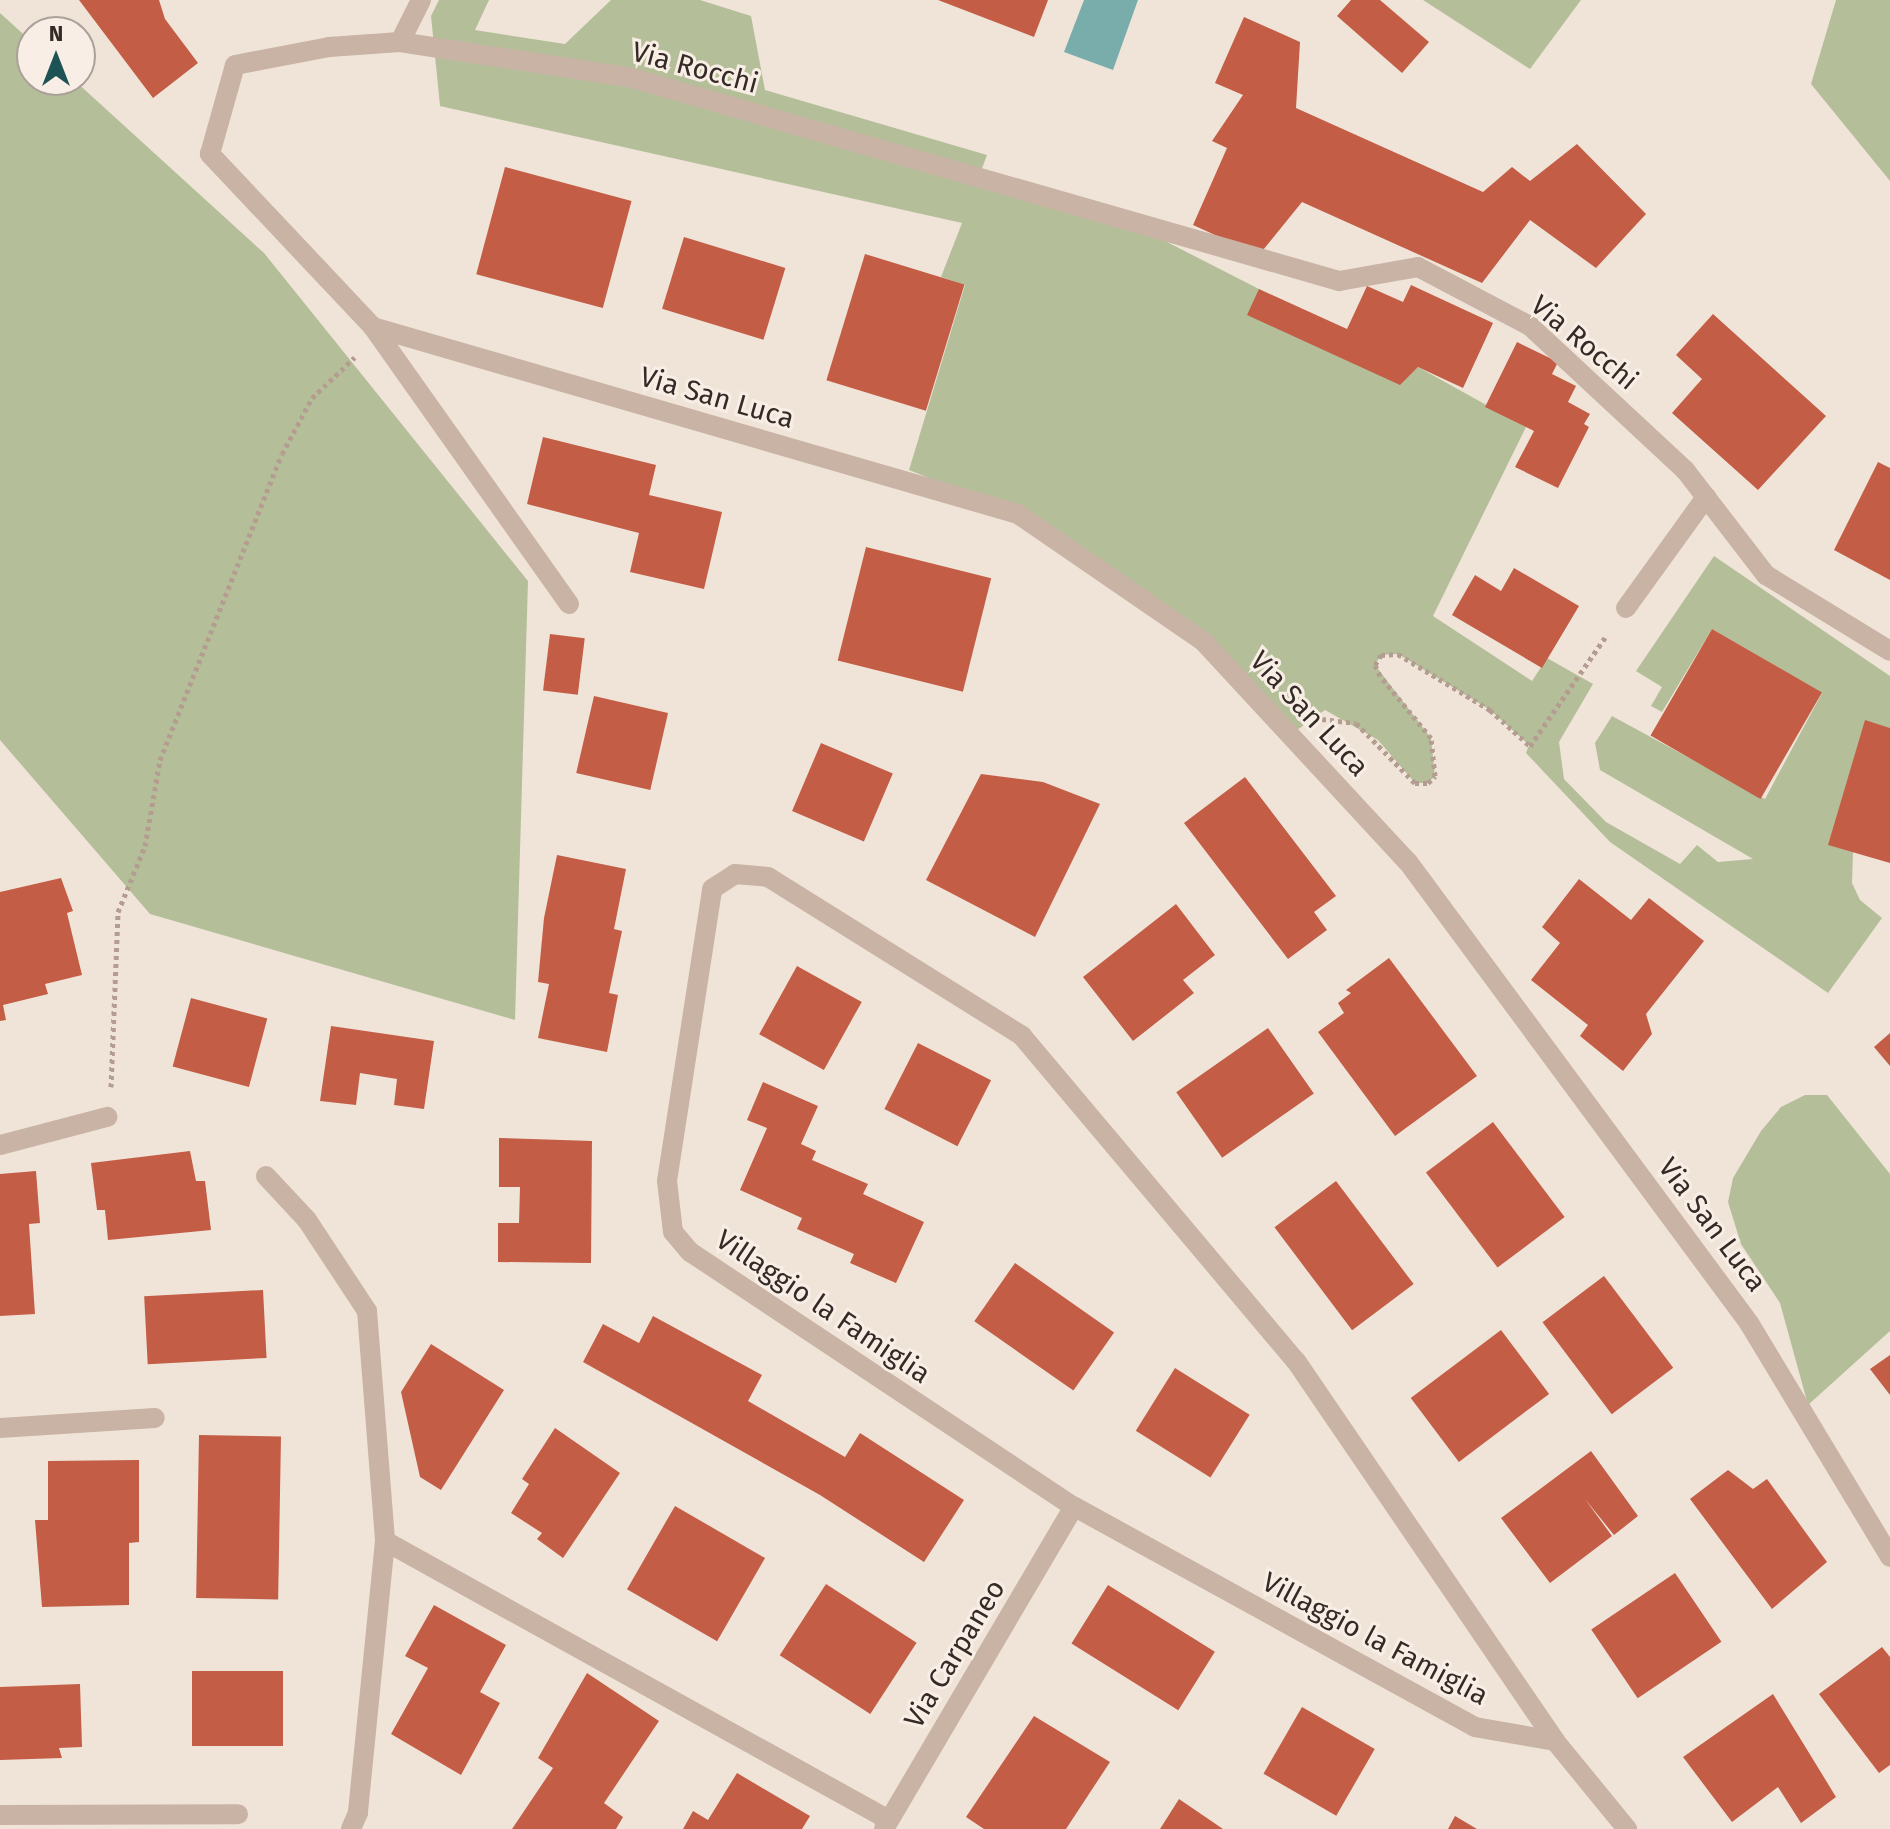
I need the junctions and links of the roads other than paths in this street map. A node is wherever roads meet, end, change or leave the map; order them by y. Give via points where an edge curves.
1 (421, 0) edge
2 (400, 42) junction
3 (376, 331) junction
4 (1706, 497) junction
5 (569, 604) dead end
6 (1626, 608) road end
7 (1890, 651) edge
8 (107, 1117) road end
9 (0, 1145) edge
10 (266, 1176) dead end
11 (155, 1418) dead end
12 (0, 1428) edge
13 (1074, 1507) junction
14 (385, 1541) junction
15 (1890, 1557) edge
16 (1555, 1741) junction
17 (238, 1814) dead end
18 (0, 1815) edge
19 (887, 1825) edge
20 (351, 1829) edge
21 (1627, 1829) edge

1 - 2 street
2 - 3 street, Via Rocchi via 329,47 235,65 210,154
2 - 4 street, Via Rocchi via 632,78 1339,281 1418,267 1530,326 1685,470
3 - 5 street, Via Rocchi
3 - 15 street, Via San Luca via 1018,514 1203,641 1408,862 1749,1323
4 - 6 street
4 - 7 street, Via Rocchi via 1766,575
8 - 9 street
10 - 14 street via 307,1220 367,1311
11 - 12 street
13 - 16 street, Villaggio la Famiglia via 1475,1727
13 - 16 street, Villaggio la Famiglia via 690,1252 673,1232 667,1181 712,889 735,874 768,877 1022,1036 1296,1361
13 - 19 street, Via Carpaneo
14 - 19 street
14 - 20 street via 358,1813
16 - 21 street
17 - 18 street

